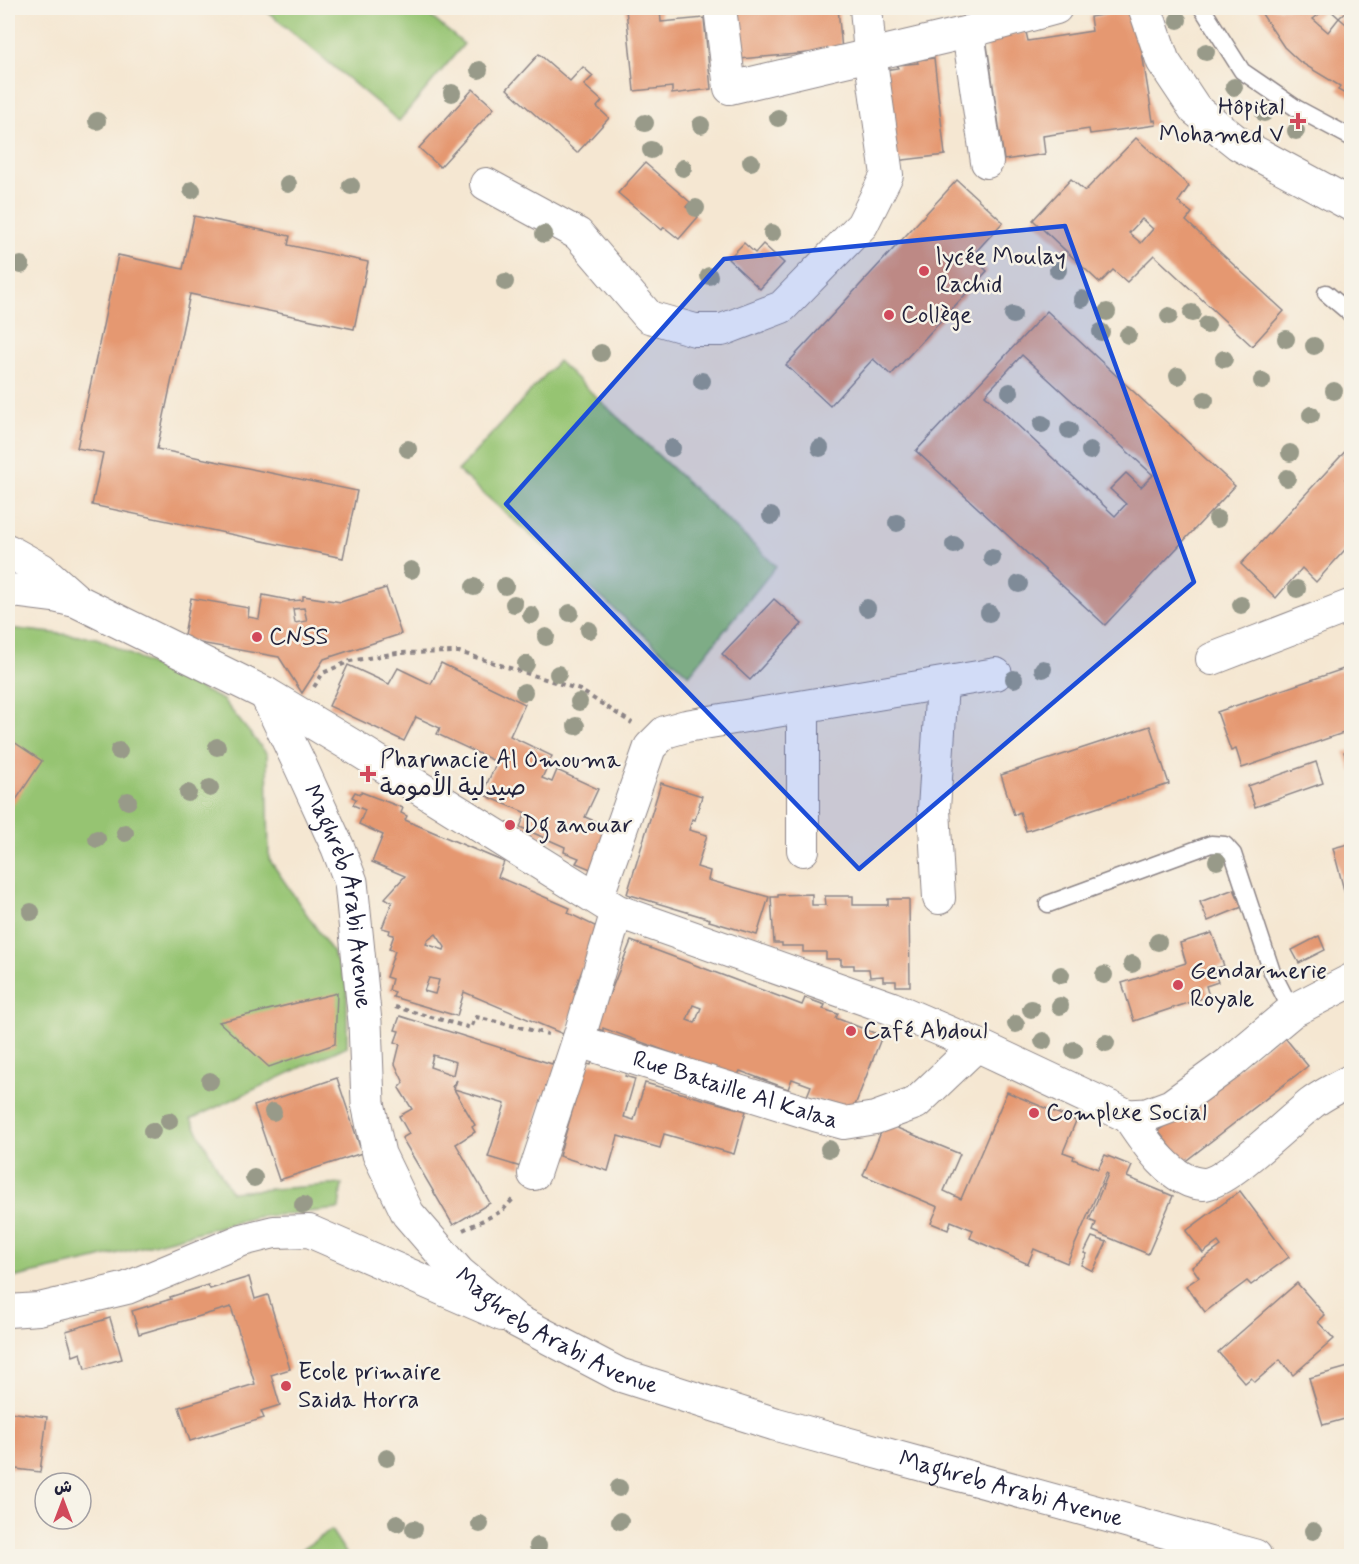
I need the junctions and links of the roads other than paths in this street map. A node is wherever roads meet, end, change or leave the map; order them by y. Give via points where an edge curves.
1 (720, 8) edge
2 (866, 8) edge
3 (1056, 8) edge
4 (1145, 8) edge
5 (1202, 8) edge
6 (968, 32) junction
7 (870, 54) junction
8 (1352, 138) edge
9 (987, 162) dead end
10 (486, 184) dead end
11 (1352, 205) edge
12 (1326, 293) dead end
13 (1352, 315) edge
14 (8, 551) edge
15 (8, 590) edge
16 (77, 601) junction
17 (1352, 605) edge
18 (1212, 659) dead end
19 (996, 674) dead end
20 (942, 684) junction
21 (266, 694) junction
22 (803, 707) junction
23 (803, 850) dead end
24 (939, 898) dead end
25 (1048, 904) dead end
26 (607, 905) junction
27 (1352, 980) edge
28 (1292, 1011) junction
29 (578, 1041) junction
30 (977, 1046) junction
31 (1352, 1080) edge
32 (1128, 1116) junction
33 (534, 1174) road end
34 (8, 1311) edge
35 (517, 1321) junction
36 (1255, 1557) edge

1 - 7 street via 730,88
2 - 7 street
3 - 6 street
4 - 11 street via 1163,61 1194,109 1239,144
5 - 8 lane via 1242,71 1296,108
6 - 7 street
6 - 9 street
7 - 10 street via 887,176 861,225 782,307 722,330 695,330 649,317 578,234
12 - 13 lane
14 - 16 street via 42,570
15 - 16 street
16 - 21 street
17 - 18 street
19 - 20 street
20 - 22 street
20 - 24 street via 934,809
21 - 26 street
21 - 35 street, Maghreb Arabi Avenue via 351,882 368,1103 379,1154 408,1214 459,1273
22 - 23 street
22 - 26 street via 686,726 665,732 658,739 651,747
25 - 28 lane via 1211,844 1225,845 1233,854 1272,972
26 - 29 street
26 - 30 street via 891,1008
27 - 28 street
28 - 32 street via 1171,1106 1147,1115
29 - 30 street, Rue Bataille Al Kalaa via 844,1123 875,1118 916,1103
29 - 33 street
30 - 32 street
31 - 32 street via 1313,1103 1224,1177 1205,1185 1176,1174
34 - 35 street via 39,1309 127,1288 242,1240 274,1232 309,1231
35 - 36 street, Maghreb Arabi Avenue via 620,1375 776,1424

